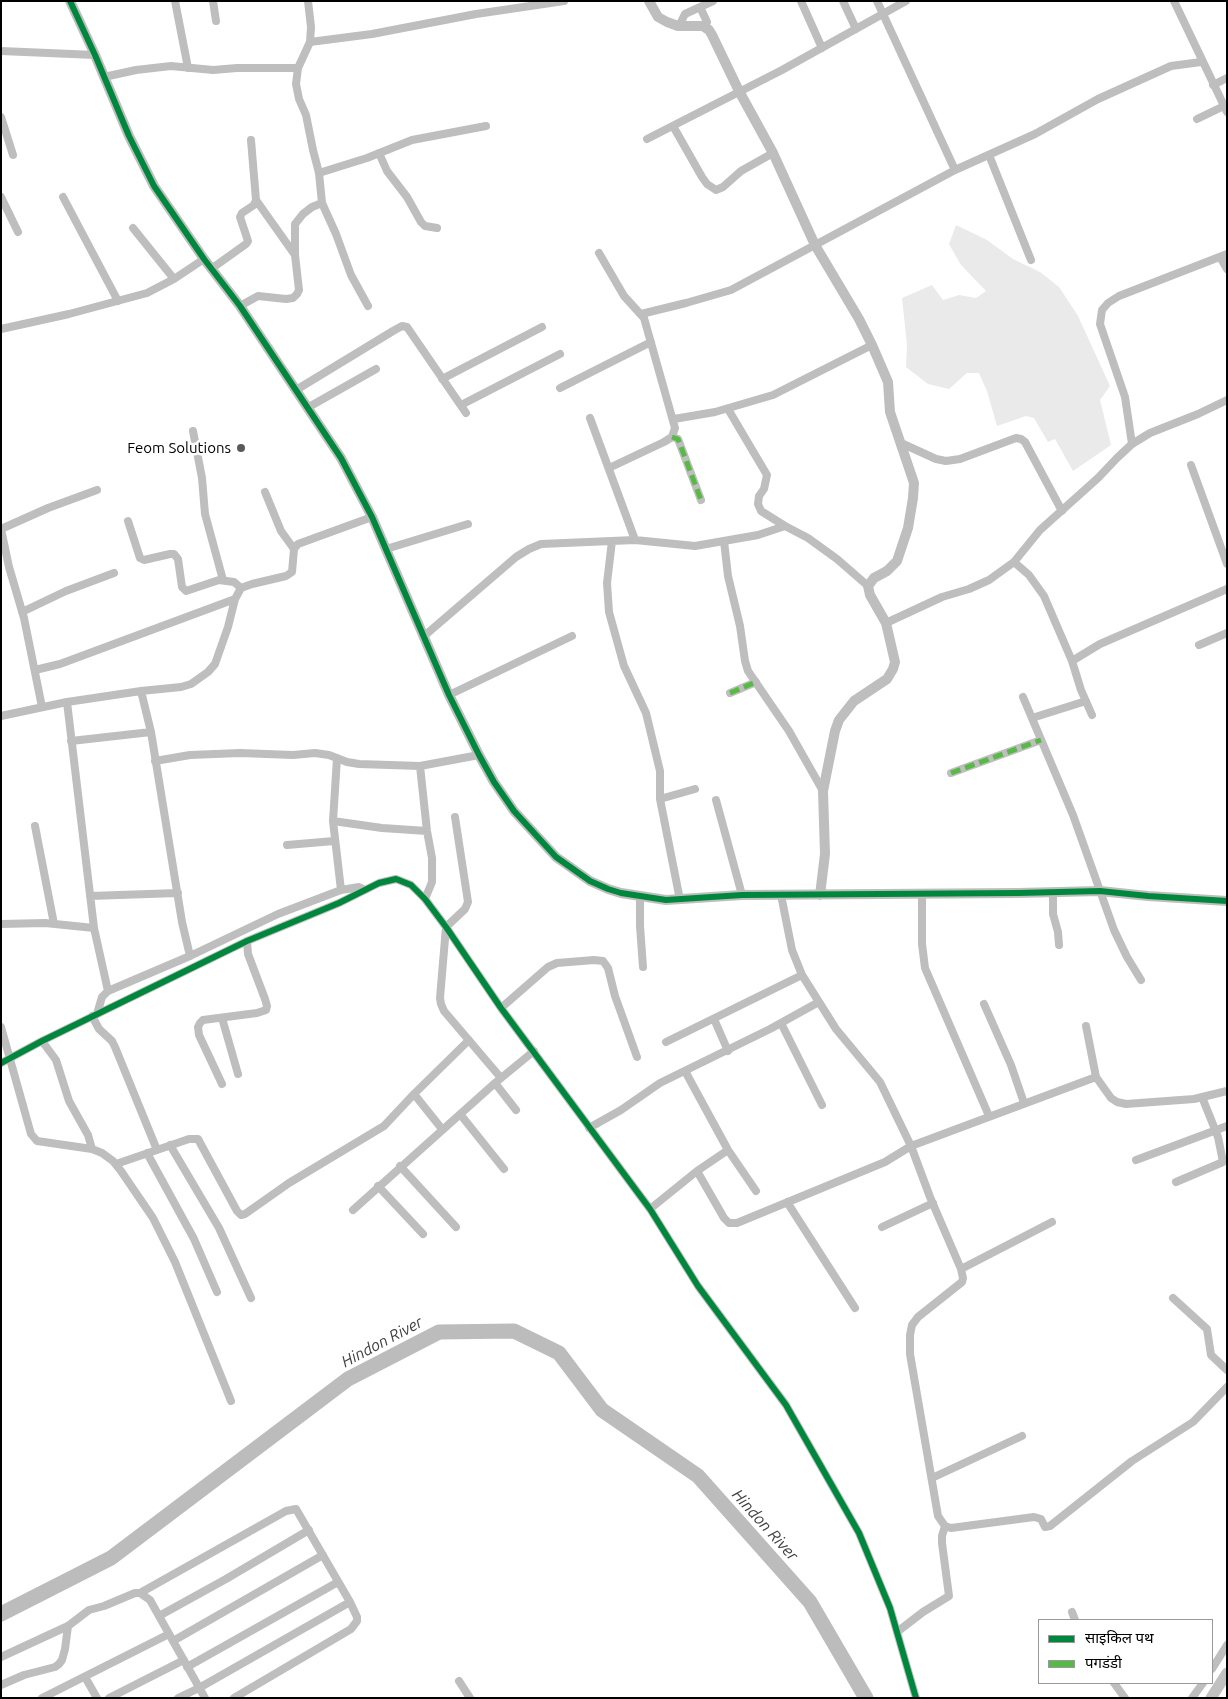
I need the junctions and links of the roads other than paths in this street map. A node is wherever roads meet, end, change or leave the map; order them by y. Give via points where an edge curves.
1 (70, 1) edge
2 (174, 1) edge
3 (213, 1) edge
4 (308, 1) edge
5 (564, 1) edge
6 (649, 1) edge
7 (713, 1) edge
8 (802, 1) edge
9 (843, 1) edge
10 (877, 1) edge
11 (906, 1) edge
12 (1174, 1) edge
13 (700, 7) junction
14 (883, 14) junction
15 (216, 21) dead end
16 (679, 26) junction
17 (703, 26) junction
18 (856, 30) junction
19 (310, 42) junction
20 (822, 48) junction
21 (1, 51) edge
22 (95, 55) junction
23 (1201, 62) junction
24 (188, 68) junction
25 (298, 68) junction
26 (104, 77) junction
27 (1227, 78) edge
28 (1213, 85) junction
29 (739, 91) junction
30 (1225, 109) edge
31 (1, 117) edge
32 (1197, 119) dead end
33 (486, 126) dead end
34 (673, 126) junction
35 (647, 139) dead end
36 (251, 140) dead end
37 (379, 153) junction
38 (774, 153) junction
39 (14, 155) dead end
40 (988, 155) junction
41 (955, 170) junction
42 (319, 172) junction
43 (1, 196) edge
44 (62, 198) dead end
45 (256, 200) junction
46 (322, 203) junction
47 (133, 228) dead end
48 (437, 228) dead end
49 (18, 232) dead end
50 (815, 245) junction
51 (599, 253) dead end
52 (295, 255) junction
53 (1223, 256) edge
54 (204, 259) junction
55 (1031, 260) dead end
56 (211, 269) junction
57 (1227, 269) edge
58 (174, 279) junction
59 (118, 301) junction
60 (240, 306) junction
61 (368, 306) dead end
62 (641, 314) junction
63 (542, 327) dead end
64 (1, 329) edge
65 (651, 342) junction
66 (872, 345) junction
67 (560, 354) dead end
68 (376, 369) dead end
69 (442, 379) junction
70 (560, 388) dead end
71 (296, 390) junction
72 (1227, 400) edge
73 (461, 405) junction
74 (307, 408) junction
75 (728, 409) junction
76 (466, 413) dead end
77 (590, 418) dead end
78 (674, 419) junction
79 (193, 431) dead end
80 (672, 436) junction
81 (902, 443) junction
82 (1132, 444) junction
83 (1191, 465) dead end
84 (609, 468) junction
85 (97, 490) dead end
86 (265, 492) dead end
87 (701, 500) dead end
88 (1062, 511) junction
89 (372, 516) junction
90 (128, 522) dead end
91 (468, 524) dead end
92 (785, 526) junction
93 (635, 540) junction
94 (612, 541) junction
95 (724, 541) junction
96 (294, 549) junction
97 (386, 550) junction
98 (1014, 562) junction
99 (1227, 564) edge
100 (5, 568) edge
101 (114, 573) dead end
102 (223, 580) junction
103 (868, 586) junction
104 (241, 588) junction
105 (1227, 589) edge
106 (234, 599) junction
107 (22, 612) junction
108 (886, 623) junction
109 (1227, 633) edge
110 (572, 636) dead end
111 (423, 637) junction
112 (1199, 645) dead end
113 (1072, 661) junction
114 (35, 670) junction
115 (756, 682) junction
116 (142, 691) junction
117 (730, 693) dead end
118 (449, 695) junction
119 (1023, 697) dead end
120 (1086, 701) junction
121 (67, 702) junction
122 (42, 707) junction
123 (1092, 715) dead end
124 (1, 716) edge
125 (1032, 718) junction
126 (151, 732) junction
127 (1041, 740) junction
128 (71, 741) junction
129 (479, 755) junction
130 (336, 758) junction
131 (156, 761) junction
132 (420, 766) junction
133 (951, 773) dead end
134 (695, 789) dead end
135 (823, 791) junction
136 (660, 799) junction
137 (716, 800) dead end
138 (455, 817) dead end
139 (333, 820) junction
140 (35, 826) dead end
141 (427, 831) junction
142 (334, 841) junction
143 (288, 845) dead end
144 (341, 890) junction
145 (365, 890) junction
146 (1100, 891) junction
147 (1053, 892) junction
148 (178, 893) junction
149 (922, 894) junction
150 (742, 895) junction
151 (781, 895) junction
152 (820, 895) junction
153 (90, 896) junction
154 (640, 896) junction
155 (425, 898) junction
156 (680, 900) junction
157 (1227, 901) edge
158 (1, 924) edge
159 (54, 924) junction
160 (446, 927) junction
161 (94, 928) junction
162 (247, 941) junction
163 (1060, 945) dead end
164 (190, 956) junction
165 (643, 967) dead end
166 (802, 975) junction
167 (1142, 980) dead end
168 (108, 991) junction
169 (817, 1003) junction
170 (984, 1004) dead end
171 (501, 1008) junction
172 (95, 1015) junction
173 (222, 1018) junction
174 (714, 1019) junction
175 (781, 1022) junction
176 (1, 1026) edge
177 (1086, 1026) dead end
178 (469, 1040) junction
179 (42, 1041) junction
180 (666, 1042) dead end
181 (4, 1046) edge
182 (728, 1050) junction
183 (534, 1051) junction
184 (11, 1057) junction
185 (637, 1057) dead end
186 (1, 1063) edge
187 (685, 1071) junction
188 (238, 1074) dead end
189 (1096, 1077) junction
190 (498, 1080) junction
191 (222, 1084) dead end
192 (1227, 1091) edge
193 (414, 1094) junction
194 (1202, 1097) junction
195 (1024, 1103) junction
196 (822, 1105) dead end
197 (516, 1110) dead end
198 (460, 1114) junction
199 (989, 1116) junction
200 (1227, 1126) edge
201 (589, 1128) junction
202 (442, 1129) junction
203 (1215, 1129) junction
204 (170, 1145) junction
205 (911, 1146) junction
206 (92, 1150) junction
207 (157, 1150) junction
208 (728, 1150) junction
209 (148, 1153) junction
210 (1136, 1160) dead end
211 (116, 1164) junction
212 (400, 1166) junction
213 (504, 1169) dead end
214 (697, 1171) junction
215 (1176, 1182) dead end
216 (378, 1186) junction
217 (756, 1191) dead end
218 (787, 1202) junction
219 (933, 1203) junction
220 (650, 1209) junction
221 (353, 1210) dead end
222 (1052, 1222) dead end
223 (456, 1227) dead end
224 (882, 1228) dead end
225 (423, 1234) dead end
226 (961, 1269) junction
227 (217, 1292) dead end
228 (251, 1298) dead end
229 (1173, 1298) dead end
230 (855, 1308) dead end
231 (1227, 1370) edge
232 (1227, 1387) edge
233 (231, 1401) dead end
234 (1022, 1436) dead end
235 (932, 1478) junction
236 (945, 1526) junction
237 (309, 1530) junction
238 (323, 1555) junction
239 (338, 1582) junction
240 (140, 1592) junction
241 (350, 1602) junction
242 (1072, 1612) dead end
243 (159, 1616) junction
244 (1075, 1619) edge
245 (68, 1626) junction
246 (897, 1632) junction
247 (171, 1638) junction
248 (1227, 1645) edge
249 (1, 1657) edge
250 (186, 1663) junction
251 (1213, 1667) edge
252 (1227, 1673) edge
253 (84, 1677) junction
254 (459, 1681) dead end
255 (1115, 1684) edge
256 (1202, 1684) edge
257 (1, 1685) edge
258 (199, 1688) junction
259 (42, 1698) edge
260 (97, 1698) edge
261 (109, 1698) edge
262 (178, 1698) edge
263 (205, 1698) edge
264 (234, 1698) edge
265 (470, 1698) edge
266 (916, 1698) edge
267 (1124, 1698) edge
268 (1192, 1698) edge
269 (1211, 1698) edge

1 - 22 street
2 - 24 street
3 - 15 street
4 - 19 street
5 - 19 street
6 - 16 street via 658,16
7 - 13 street
8 - 20 street
9 - 18 street
10 - 14 street
11 - 14 street
12 - 23 street
13 - 16 street via 685,14
13 - 17 street via 707,22
14 - 18 street
14 - 41 street
16 - 17 street
17 - 29 street via 712,35
18 - 20 street
19 - 25 street
20 - 29 street
21 - 22 street
22 - 26 street
23 - 28 street
23 - 40 street via 1171,66
24 - 25 street
24 - 26 street via 170,66
25 - 42 street via 296,84 299,99 306,115
26 - 54 street via 154,186
27 - 28 street
28 - 30 street
29 - 34 street
29 - 38 street
30 - 32 street
31 - 39 street
33 - 37 street via 412,140
34 - 35 street
34 - 38 street via 702,177 714,189 719,190 737,174
36 - 45 street
37 - 42 street
37 - 48 street via 387,171 421,222
38 - 50 street
40 - 41 street
40 - 55 street
41 - 50 street
42 - 46 street
43 - 49 street
44 - 59 street
45 - 52 street
45 - 56 street via 240,217 248,240 246,244
46 - 52 street via 298,218 295,224
46 - 61 street via 351,275
47 - 58 street
50 - 62 street via 731,290
50 - 66 street
51 - 62 street via 624,296
52 - 60 street via 299,290 293,298 258,296
53 - 57 street
53 - 82 street via 1119,296 1102,310 1100,324 1125,397
54 - 56 street
54 - 58 street
56 - 60 street
58 - 59 street via 147,293
59 - 64 street
60 - 71 street
62 - 65 street
63 - 69 street
65 - 70 street
65 - 78 street
66 - 75 street via 773,396
66 - 81 street via 888,382 890,412
67 - 73 street
68 - 74 street
69 - 71 street via 411,331 402,326
69 - 73 street
71 - 74 street
72 - 82 street
73 - 76 street
74 - 89 street via 341,458
75 - 78 street
75 - 92 street via 767,475 759,496 761,511
77 - 84 street
78 - 80 street
79 - 102 street via 205,514
80 - 84 street
80 - 87 street via 678,439
81 - 88 street via 946,461 1021,439
81 - 103 street via 914,483 908,528 897,561
82 - 88 street
83 - 99 street
84 - 93 street
85 - 100 street via 1,529
86 - 96 street via 281,531
88 - 98 street via 1040,530
89 - 96 street via 298,544
89 - 97 street
90 - 102 street via 140,558 174,554 178,559 182,587 186,591
91 - 97 street
92 - 95 street
92 - 103 street via 808,538
93 - 94 street
93 - 95 street via 687,546
94 - 111 street via 541,544 529,549
94 - 136 street via 607,583 609,612 624,666 646,714 660,771
95 - 115 street via 745,661
96 - 104 street via 292,572
97 - 111 street
98 - 108 street via 989,580
98 - 113 street via 1029,575 1044,596
100 - 107 street
101 - 107 street
102 - 104 street via 234,582
103 - 108 street
104 - 106 street
105 - 113 street via 1100,644
106 - 114 street via 60,664
106 - 116 street via 220,654 208,672 181,687
107 - 114 street
108 - 135 street via 895,662 893,669 879,686 854,701 840,720
109 - 112 street
110 - 118 street
111 - 118 street
113 - 120 street
114 - 122 street
115 - 117 street
115 - 135 street via 786,726
116 - 121 street
116 - 126 street
118 - 129 street
119 - 125 street
120 - 123 street
120 - 125 street
121 - 122 street
121 - 128 street
122 - 124 street
125 - 127 street
126 - 128 street
126 - 131 street
127 - 133 street
127 - 146 street via 1073,815
128 - 153 street
129 - 132 street
129 - 154 street via 514,811 556,857 590,881 621,893
130 - 131 street via 315,753 240,752
130 - 132 street via 359,764
130 - 139 street
131 - 148 street
132 - 141 street
134 - 136 street
135 - 152 street via 825,854
136 - 156 street
137 - 150 street
138 - 160 street via 468,902
139 - 141 street
139 - 142 street
140 - 159 street
141 - 155 street via 432,882
142 - 143 street
142 - 144 street
144 - 145 street via 359,887
144 - 164 street via 278,914
145 - 155 street via 396,880 411,885
145 - 162 street
146 - 147 street
146 - 157 street
146 - 167 street via 1114,930
147 - 149 street
147 - 163 street via 1053,914
148 - 153 street
148 - 164 street
149 - 152 street
149 - 199 street via 925,968
150 - 151 street
150 - 156 street
151 - 152 street
151 - 166 street via 792,950
153 - 161 street
154 - 156 street
154 - 165 street
155 - 160 street
158 - 159 street
159 - 161 street
160 - 171 street
160 - 178 street via 441,1004
161 - 168 street
162 - 172 street
162 - 173 street via 266,1010
164 - 168 street
166 - 169 street
166 - 174 street
168 - 172 street
169 - 175 street
169 - 205 street via 880,1082
170 - 195 street
171 - 183 street
171 - 185 street via 548,967 557,963 603,961
172 - 179 street
172 - 207 street via 99,1029 115,1047
173 - 188 street
173 - 191 street via 203,1020 198,1027 199,1036
174 - 180 street
174 - 182 street
175 - 182 street
175 - 196 street
176 - 181 street
177 - 189 street
178 - 190 street
178 - 193 street
179 - 184 street
179 - 206 street via 56,1060
181 - 184 street
182 - 187 street
183 - 190 street
183 - 201 street
184 - 186 street
184 - 206 street via 30,1134 37,1141
187 - 201 street
187 - 208 street
189 - 194 street via 1110,1098 1126,1104
189 - 195 street
190 - 197 street
190 - 198 street
192 - 194 street
193 - 202 street
193 - 204 street via 384,1126 242,1215 198,1139
194 - 203 street
195 - 199 street
198 - 202 street
198 - 213 street
199 - 205 street
200 - 203 street
201 - 220 street
202 - 212 street
203 - 210 street
203 - 215 street via 1223,1162
204 - 207 street
204 - 228 street via 219,1228
205 - 218 street via 886,1162
205 - 219 street
206 - 211 street
207 - 209 street
208 - 214 street
208 - 217 street
209 - 211 street
209 - 227 street via 194,1239
211 - 233 street via 153,1218 175,1262
212 - 216 street
212 - 223 street
214 - 218 street via 730,1223
214 - 220 street
216 - 221 street
216 - 225 street
218 - 230 street
219 - 224 street
219 - 226 street
220 - 246 street via 698,1286 786,1405 859,1533
222 - 226 street
226 - 235 street via 962,1282 918,1317 910,1335 910,1354
229 - 231 street via 1207,1329 1211,1355
232 - 236 street via 1193,1422 1132,1461 1050,1526 1046,1527 1034,1517 951,1528
234 - 235 street
235 - 236 street via 938,1516
236 - 246 street via 942,1543 949,1596
237 - 238 street
237 - 240 street via 296,1509 291,1509
237 - 243 street
238 - 239 street
238 - 247 street
239 - 241 street
239 - 250 street
240 - 243 street via 150,1600
240 - 245 street via 89,1610
241 - 258 street
241 - 264 street via 357,1617 351,1629
242 - 244 street
243 - 247 street
245 - 249 street
245 - 257 street via 59,1664
246 - 266 street
247 - 250 street
247 - 253 street
248 - 251 street
250 - 258 street
250 - 261 street
252 - 269 main road
253 - 259 street
253 - 260 street
254 - 265 street
255 - 267 street
256 - 268 street
258 - 262 street
258 - 263 street

